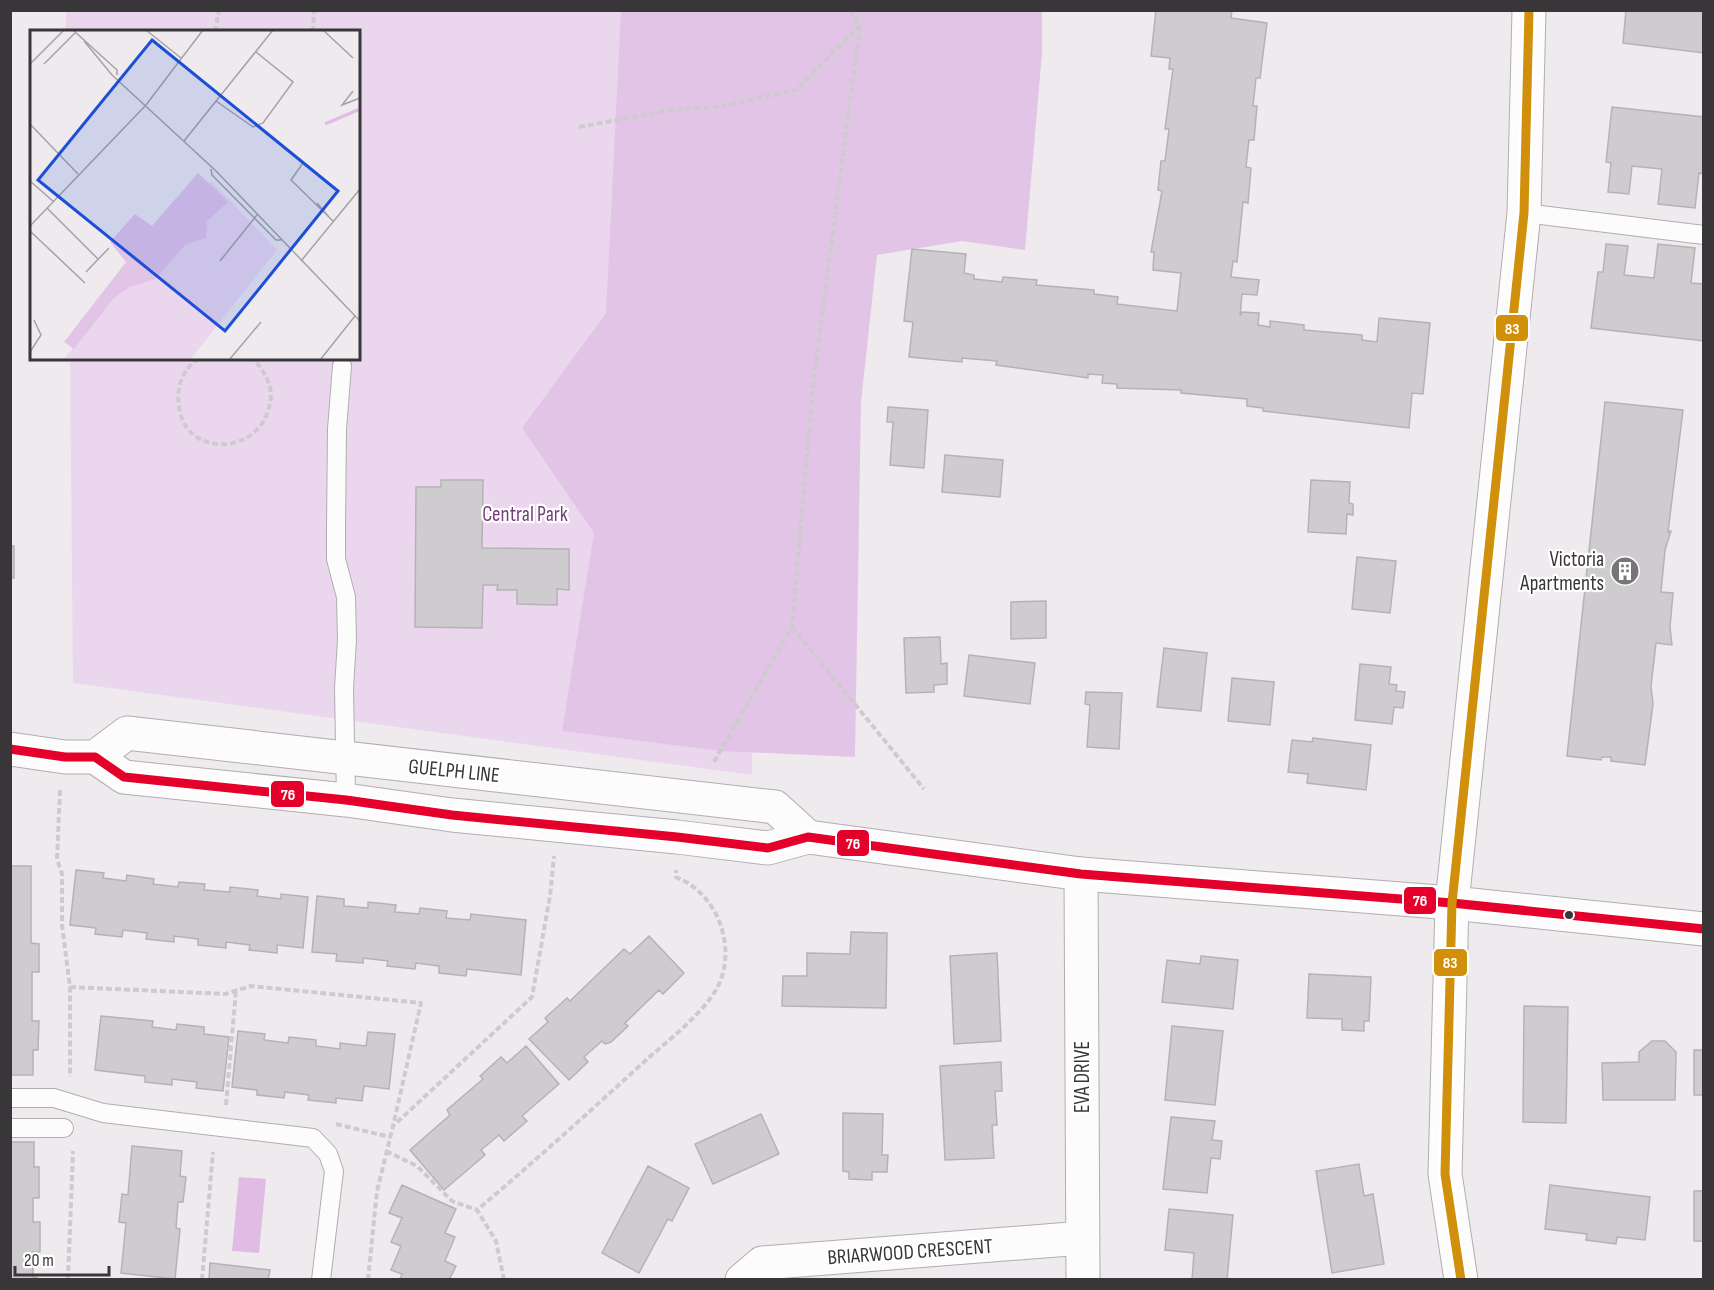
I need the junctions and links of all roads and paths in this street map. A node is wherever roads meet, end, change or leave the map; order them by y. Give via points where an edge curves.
1 (219, 10) edge
2 (314, 10) edge
3 (850, 10) edge
4 (1529, 10) edge
5 (860, 26) junction
6 (215, 30) edge
7 (313, 30) edge
8 (579, 128) dead end
9 (1524, 213) junction
10 (1704, 235) edge
11 (195, 360) edge
12 (254, 360) edge
13 (342, 366) dead end
14 (792, 627) junction
15 (10, 749) edge
16 (80, 757) junction
17 (345, 759) junction
18 (714, 762) dead end
19 (924, 789) dead end
20 (346, 800) junction
21 (558, 826) junction
22 (677, 837) junction
23 (808, 837) junction
24 (1081, 874) junction
25 (1452, 903) junction
26 (1704, 929) edge
27 (70, 987) junction
28 (10, 1098) edge
29 (80, 1106) junction
30 (393, 1126) junction
31 (10, 1128) edge
32 (64, 1128) dead end
33 (386, 1151) junction
34 (477, 1210) junction
35 (1083, 1238) junction
36 (68, 1280) edge
37 (321, 1280) edge
38 (368, 1280) edge
39 (504, 1280) edge
40 (742, 1280) edge
41 (1083, 1280) edge
42 (1461, 1280) edge

1 - 6 path
2 - 7 path
3 - 5 path
4 - 9 main road
5 - 8 path via 796,90
5 - 14 path via 813,385
9 - 10 lane
9 - 25 main road
11 - 12 path via 180,380 180,416 192,433 204,441 232,445 253,436 265,423 272,400 270,385
13 - 17 lane via 337,429 336,559 346,597
14 - 18 path
14 - 19 path
15 - 16 main road, GUELPH LINE
16 - 17 main road, GUELPH LINE via 127,733
16 - 20 main road, GUELPH LINE via 124,777
16 - 27 path via 58,803 57,859 62,874 62,925
17 - 20 lane
17 - 23 main road, GUELPH LINE via 775,807
20 - 21 main road, GUELPH LINE
21 - 22 main road, GUELPH LINE
21 - 30 path via 532,997
22 - 23 main road, GUELPH LINE via 768,848
22 - 34 path via 676,877 702,895 716,915 725,939 727,961 717,988 677,1031
23 - 24 main road, GUELPH LINE
24 - 25 main road, GUELPH LINE
24 - 35 main road, EVA DRIVE
25 - 26 main road, GUELPH LINE
25 - 42 main road via 1445,1174
27 - 29 path via 69,1074
27 - 30 path via 225,994 251,986 421,1003
28 - 29 lane via 54,1098
29 - 36 path via 72,1157
29 - 37 lane via 103,1113 313,1138 328,1154 334,1171
30 - 33 path
31 - 32 lane
33 - 34 path via 417,1166 452,1201
33 - 38 path via 377,1191
34 - 39 path via 496,1241
35 - 40 main road, BRIARWOOD CRESCENT via 762,1263
35 - 41 main road, EVA DRIVE

